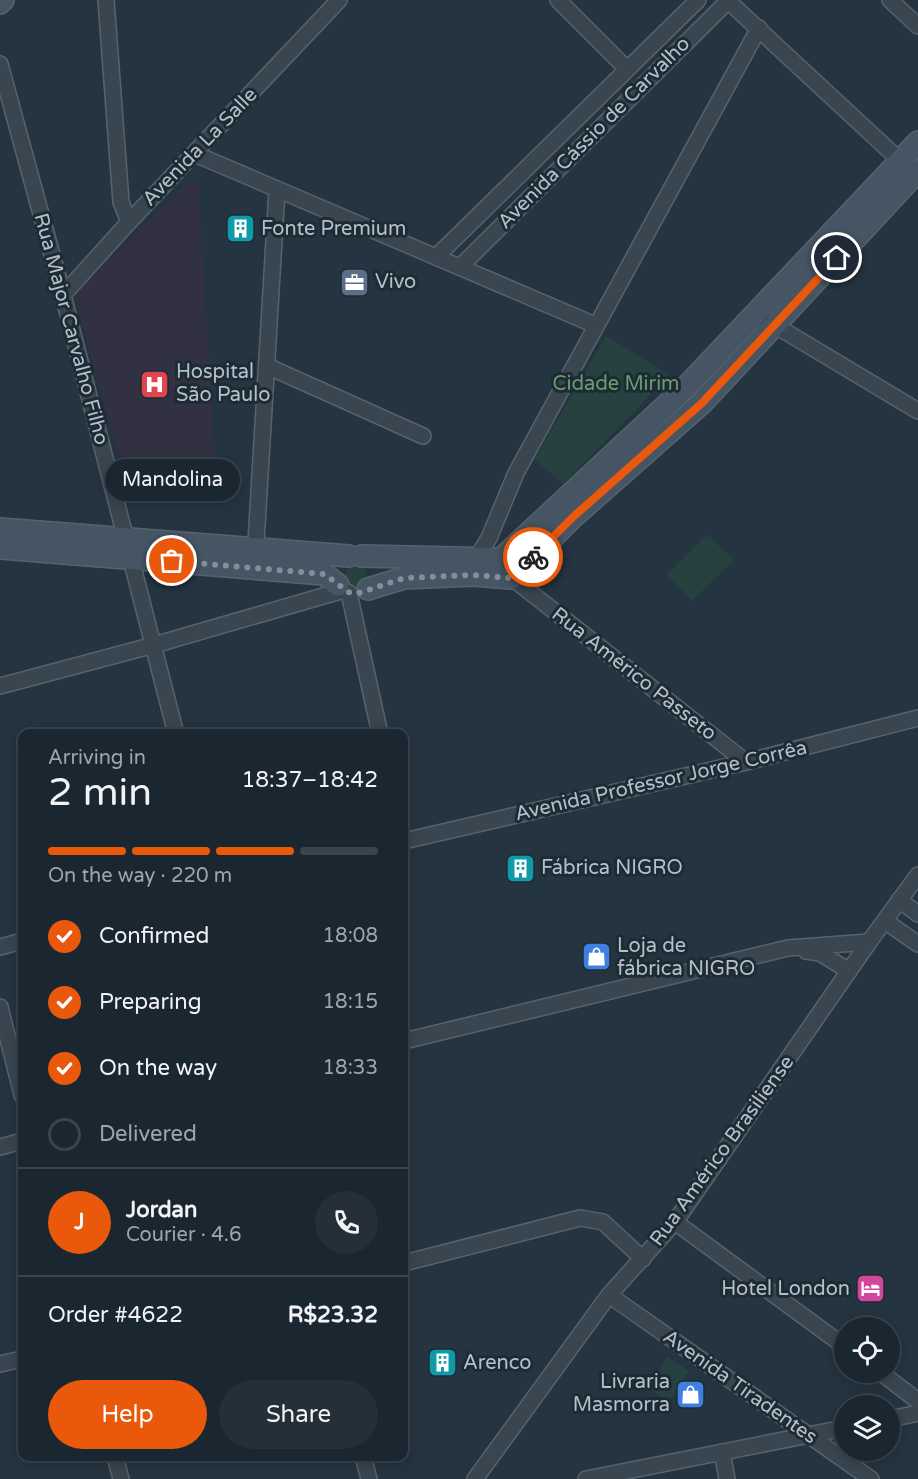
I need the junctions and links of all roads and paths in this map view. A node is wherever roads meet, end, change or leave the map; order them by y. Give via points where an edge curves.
1 (3, 0) edge
2 (106, 0) edge
3 (339, 0) edge
4 (558, 0) edge
5 (698, 0) edge
6 (728, 0) edge
7 (890, 0) edge
8 (0, 3) edge
9 (918, 26) edge
10 (759, 28) junction
11 (0, 64) edge
12 (627, 69) junction
13 (918, 142) edge
14 (195, 154) junction
15 (913, 171) edge
16 (277, 190) junction
17 (129, 222) junction
18 (436, 257) junction
19 (460, 267) junction
20 (63, 295) junction
21 (756, 312) junction
22 (595, 325) junction
23 (774, 326) junction
24 (267, 366) junction
25 (688, 385) junction
26 (702, 403) junction
27 (918, 411) edge
28 (423, 436) dead end
29 (0, 529) edge
30 (39, 541) junction
31 (0, 548) edge
32 (128, 548) junction
33 (356, 556) junction
34 (255, 558) junction
35 (501, 559) junction
36 (474, 567) junction
37 (512, 578) junction
38 (350, 589) junction
39 (154, 645) junction
40 (0, 686) edge
41 (918, 718) edge
42 (175, 729) edge
43 (379, 729) edge
44 (746, 762) junction
45 (408, 840) edge
46 (918, 875) edge
47 (899, 900) junction
48 (918, 914) edge
49 (885, 921) junction
50 (18, 942) edge
51 (869, 942) junction
52 (918, 944) edge
53 (0, 947) edge
54 (788, 948) junction
55 (849, 971) junction
56 (0, 1007) edge
57 (408, 1040) edge
58 (18, 1079) edge
59 (18, 1142) edge
60 (0, 1147) edge
61 (675, 1222) junction
62 (643, 1259) junction
63 (408, 1262) edge
64 (609, 1295) junction
65 (834, 1339) edge
66 (18, 1360) edge
67 (0, 1365) edge
68 (894, 1383) edge
69 (918, 1401) edge
70 (918, 1413) edge
71 (900, 1417) edge
72 (834, 1430) edge
73 (810, 1435) junction
74 (722, 1452) junction
75 (116, 1461) edge
76 (364, 1461) edge
77 (121, 1479) edge
78 (369, 1479) edge
79 (475, 1479) edge
80 (586, 1479) edge
81 (727, 1479) edge
82 (871, 1479) edge

1 - 8 street
2 - 17 street via 121,202
3 - 14 street, Avenida La Salle
4 - 12 street
5 - 12 street, Avenida Cássio de Carvalho
6 - 10 street
6 - 19 street, Avenida Cássio de Carvalho
7 - 9 street
10 - 15 street
10 - 22 street
11 - 20 street, Rua Major Carvalho Filho
12 - 18 street, Avenida Cássio de Carvalho
13 - 15 street
14 - 16 street
14 - 17 street, Avenida La Salle
15 - 21 street
15 - 23 street
16 - 18 street
16 - 24 street
17 - 20 street, Avenida La Salle
18 - 19 street
19 - 22 street
20 - 32 street, Rua Major Carvalho Filho
21 - 23 street
21 - 25 street
22 - 36 street via 516,473
23 - 26 street
23 - 27 street
24 - 28 street
24 - 34 street
25 - 26 street
25 - 35 street
26 - 37 street via 573,517
29 - 30 street
30 - 31 street
30 - 32 street
32 - 34 street
32 - 39 street, Rua Major Carvalho Filho
33 - 34 street
33 - 36 street
33 - 38 street via 337,568 336,579
33 - 38 street via 372,565 372,584
34 - 38 street via 324,574
35 - 36 street
35 - 37 street, Rua Américo Passeto
36 - 37 street
36 - 38 street
37 - 44 street, Rua Américo Passeto
38 - 39 street
38 - 43 street
39 - 40 street
39 - 42 street, Rua Major Carvalho Filho
41 - 44 street, Avenida Professor Jorge Corrêa
44 - 45 street, Avenida Professor Jorge Corrêa
46 - 47 street, Rua Américo Brasiliense
47 - 48 street
47 - 49 street, Rua Américo Brasiliense
49 - 51 street, Rua Américo Brasiliense
49 - 52 street
50 - 53 street
51 - 54 street
51 - 55 street, Rua Américo Brasiliense
54 - 55 street via 820,953
54 - 57 street
55 - 61 street, Rua Américo Brasiliense
56 - 58 street
59 - 60 street
61 - 62 street, Rua Américo Brasiliense
61 - 65 street
62 - 63 street via 603,1222 580,1218
62 - 64 street, Rua Américo Brasiliense
64 - 73 street, Avenida Tiradentes
64 - 79 street, Rua Américo Brasiliense
66 - 67 street
68 - 69 street
70 - 71 street
72 - 73 street
73 - 74 street
73 - 82 street, Avenida Tiradentes
74 - 80 street
74 - 81 street
75 - 77 street
76 - 78 street

